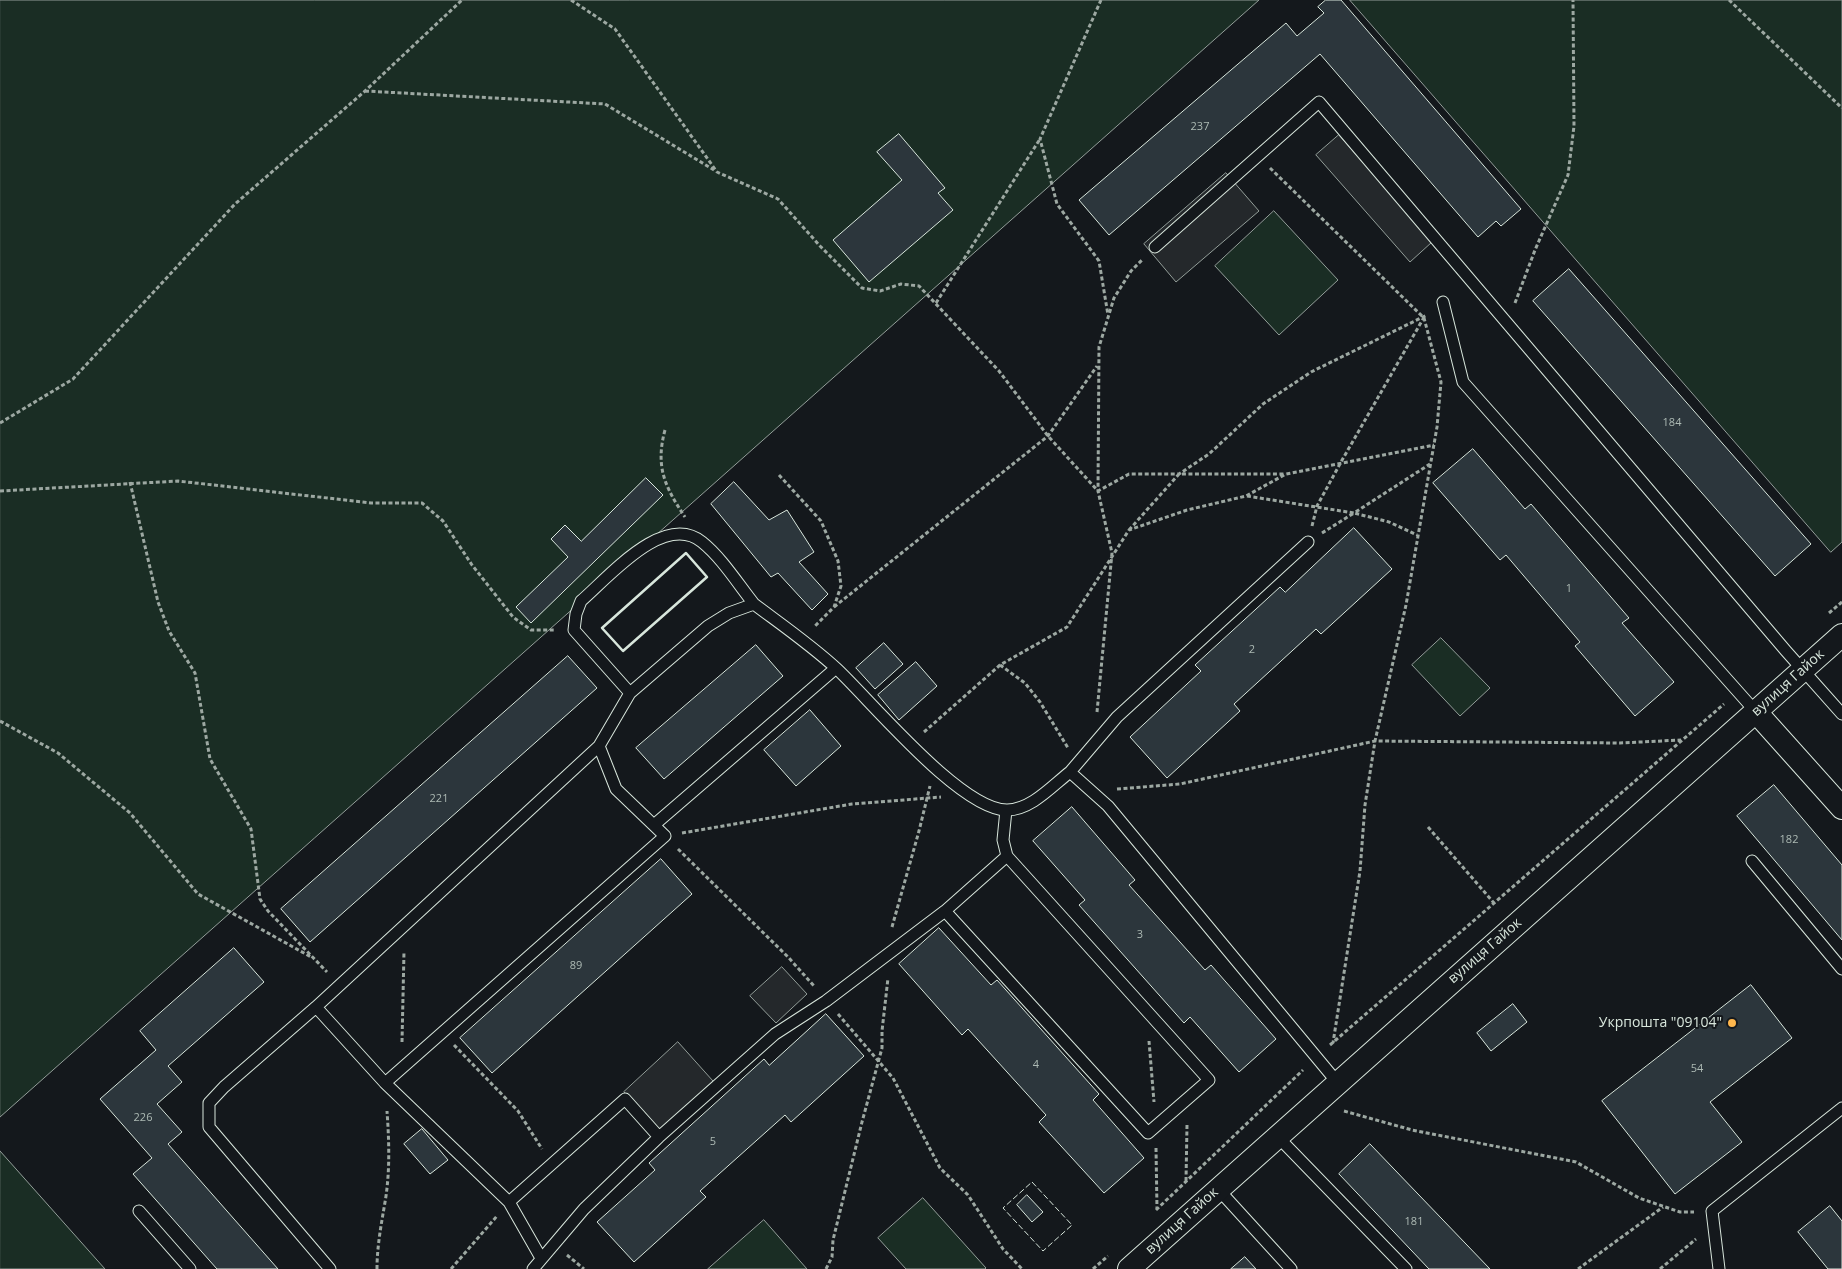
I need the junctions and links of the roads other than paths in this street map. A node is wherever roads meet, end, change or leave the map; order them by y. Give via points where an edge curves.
1 (1154, 247) road end
2 (1443, 302) road end
3 (1308, 542) road end
4 (754, 604) junction
5 (1842, 635) edge
6 (836, 668) junction
7 (1802, 670) junction
8 (630, 693) junction
9 (1756, 712) junction
10 (1842, 714) edge
11 (599, 746) junction
12 (1074, 768) junction
13 (1842, 808) edge
14 (1006, 810) junction
15 (654, 825) junction
16 (1007, 856) junction
17 (1752, 861) dead end
18 (945, 911) junction
19 (1842, 969) edge
20 (316, 1007) junction
21 (1337, 1082) junction
22 (385, 1083) junction
23 (1842, 1108) edge
24 (1277, 1136) junction
25 (660, 1137) junction
26 (1218, 1189) junction
27 (509, 1202) junction
28 (139, 1211) dead end
29 (541, 1258) junction
30 (190, 1269) edge
31 (330, 1269) edge
32 (533, 1269) edge
33 (1129, 1269) edge
34 (1291, 1269) edge
35 (1406, 1269) edge
36 (1719, 1269) edge

1 - 7 lane via 1319,102
2 - 9 lane via 1463,382
3 - 12 lane via 1117,718
4 - 6 lane
4 - 8 lane via 729,613 708,626
4 - 8 lane via 701,541 684,534 670,534 649,541 581,601 574,630
5 - 7 street, вулиця Гайок
6 - 14 lane via 934,767 983,804
6 - 15 lane
7 - 9 street, вулиця Гайок
7 - 10 lane
8 - 11 lane
9 - 13 street
9 - 21 street, вулиця Гайок
11 - 15 lane via 616,789
11 - 20 lane
12 - 14 lane via 1028,805
12 - 21 lane
14 - 16 lane via 1003,840
15 - 22 lane via 665,836
16 - 18 lane
16 - 18 lane via 1209,1080 1148,1133
17 - 19 lane
18 - 25 lane via 775,1034
20 - 22 lane
20 - 31 lane via 209,1103 209,1127
21 - 24 street, вулиця Гайок
22 - 27 lane
23 - 36 lane via 1712,1211
24 - 26 street, вулиця Гайок
24 - 35 lane
25 - 27 lane via 625,1099
25 - 29 lane via 584,1209
26 - 33 street, вулиця Гайок
26 - 34 lane
27 - 29 lane
28 - 30 lane
29 - 32 lane

